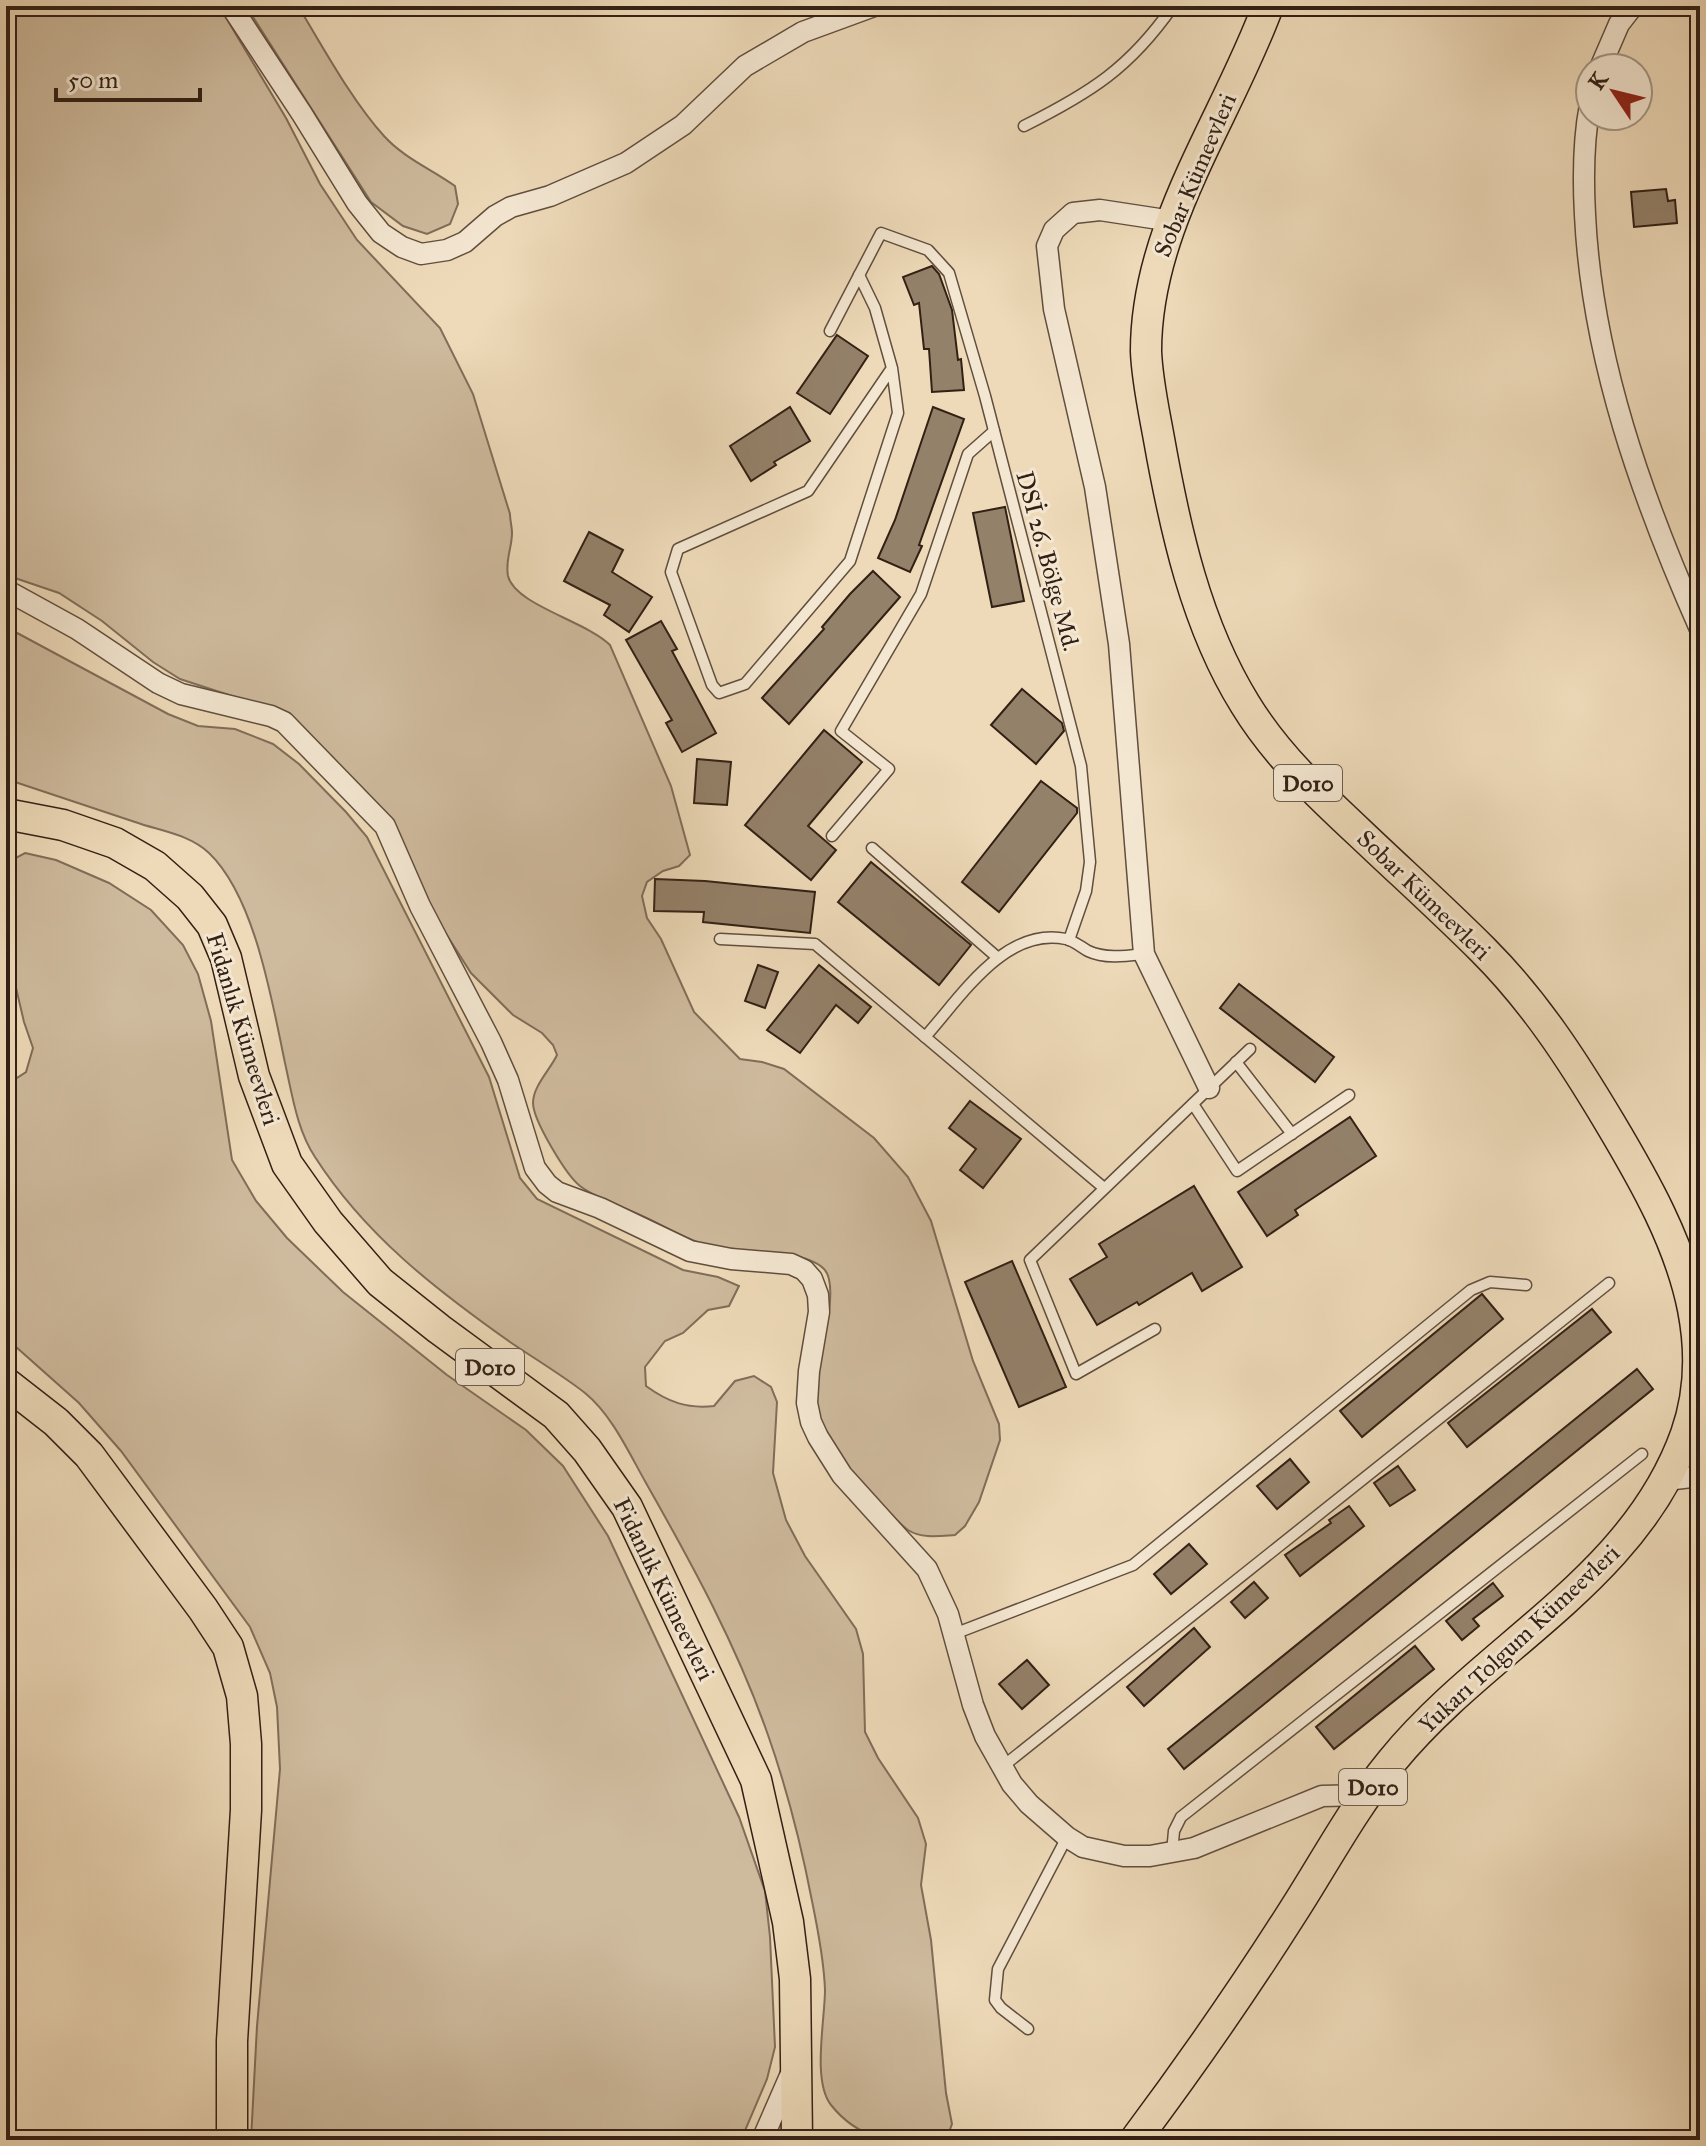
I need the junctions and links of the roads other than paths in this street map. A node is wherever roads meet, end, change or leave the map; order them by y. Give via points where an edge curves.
1 (231, 6) edge
2 (874, 6) edge
3 (1173, 6) edge
4 (1268, 6) edge
5 (1633, 6) edge
6 (1607, 52) edge
7 (1024, 126) dead end
8 (1586, 132) edge
9 (1172, 221) junction
10 (859, 275) junction
11 (830, 331) dead end
12 (892, 368) junction
13 (994, 431) junction
14 (6, 590) edge
15 (1700, 629) edge
16 (6, 814) edge
17 (832, 836) dead end
18 (872, 848) dead end
19 (720, 939) dead end
20 (1069, 940) junction
21 (1144, 954) junction
22 (998, 958) junction
23 (925, 1037) junction
24 (1250, 1049) dead end
25 (1236, 1062) junction
26 (1209, 1088) junction
27 (1349, 1095) dead end
28 (1193, 1104) junction
29 (1292, 1134) junction
30 (1104, 1188) junction
31 (1609, 1283) dead end
32 (1526, 1285) dead end
33 (1155, 1329) dead end
34 (6, 1383) edge
35 (1642, 1454) dead end
36 (1700, 1476) edge
37 (1666, 1480) junction
38 (954, 1634) junction
39 (1002, 1767) junction
40 (1367, 1795) junction
41 (1067, 1837) junction
42 (1172, 1853) junction
43 (1028, 2029) dead end
44 (797, 2058) junction
45 (232, 2140) edge
46 (762, 2140) edge
47 (797, 2140) edge
48 (1135, 2140) edge

1 - 2 street via 357,203 381,233 421,254 447,250 511,207 626,163 683,125 756,59 803,32
3 - 7 lane via 1140,50 1113,74
4 - 9 main road, Sobar Kümeevleri / D010
5 - 6 street
8 - 15 street via 1584,196 1594,307 1648,504
9 - 21 street via 1100,210 1073,213 1054,230 1047,246 1054,309 1095,487 1119,644
9 - 37 main road, Sobar Kümeevleri / D010 via 1150,302 1146,355 1169,496 1189,576 1217,648 1244,703 1276,748 1533,1005 1568,1051 1633,1161 1682,1271 1697,1336 1696,1396
10 - 11 lane
10 - 12 lane via 875,308
10 - 13 lane, DSİ 26. Bölge Md. via 881,233 928,250 949,273
12 - 12 lane via 898,413 850,561 745,684 719,693 671,572 678,549 808,491
13 - 17 lane via 968,454 921,594 841,731 889,769
13 - 20 lane, DSİ 26. Bölge Md. via 1081,766 1090,862
14 - 38 street via 181,694 284,722 385,826 491,1042 535,1168 547,1184 690,1251 804,1270 818,1295 819,1312 809,1371 811,1422 842,1475 927,1569
16 - 44 main road, Fidanlık Kümeevleri / D010 via 63,825 115,843 155,866 190,897 212,925 226,958 254,1076 287,1164 328,1222 380,1282 556,1415 627,1507 756,1780 788,1922
18 - 22 lane
19 - 23 lane via 815,944
20 - 21 lane via 1091,953
20 - 22 lane via 1043,937 1015,945
21 - 26 street
22 - 23 lane
23 - 30 lane
24 - 25 lane
25 - 26 lane
25 - 29 lane
26 - 28 lane
27 - 29 lane
28 - 29 lane via 1237,1171
28 - 30 lane
30 - 33 lane via 1030,1260 1076,1374
31 - 39 lane
32 - 38 lane via 1490,1282 1471,1290 1133,1565
34 - 45 main road via 89,1455 228,1647 242,1696 246,1744
35 - 42 lane via 1181,1817
36 - 37 street
37 - 40 main road, Yukarı Tolgum Kümeevleri / D010 via 1625,1542 1448,1701
38 - 39 street via 973,1705
39 - 41 street via 1029,1804
40 - 42 street via 1322,1796
40 - 48 main road, Yukarı Tolgum Kümeevleri / D010 via 1246,1983
41 - 42 street via 1083,1847 1124,1856
41 - 43 lane via 994,1986 1001,2008
44 - 46 street
44 - 47 main road, D010

